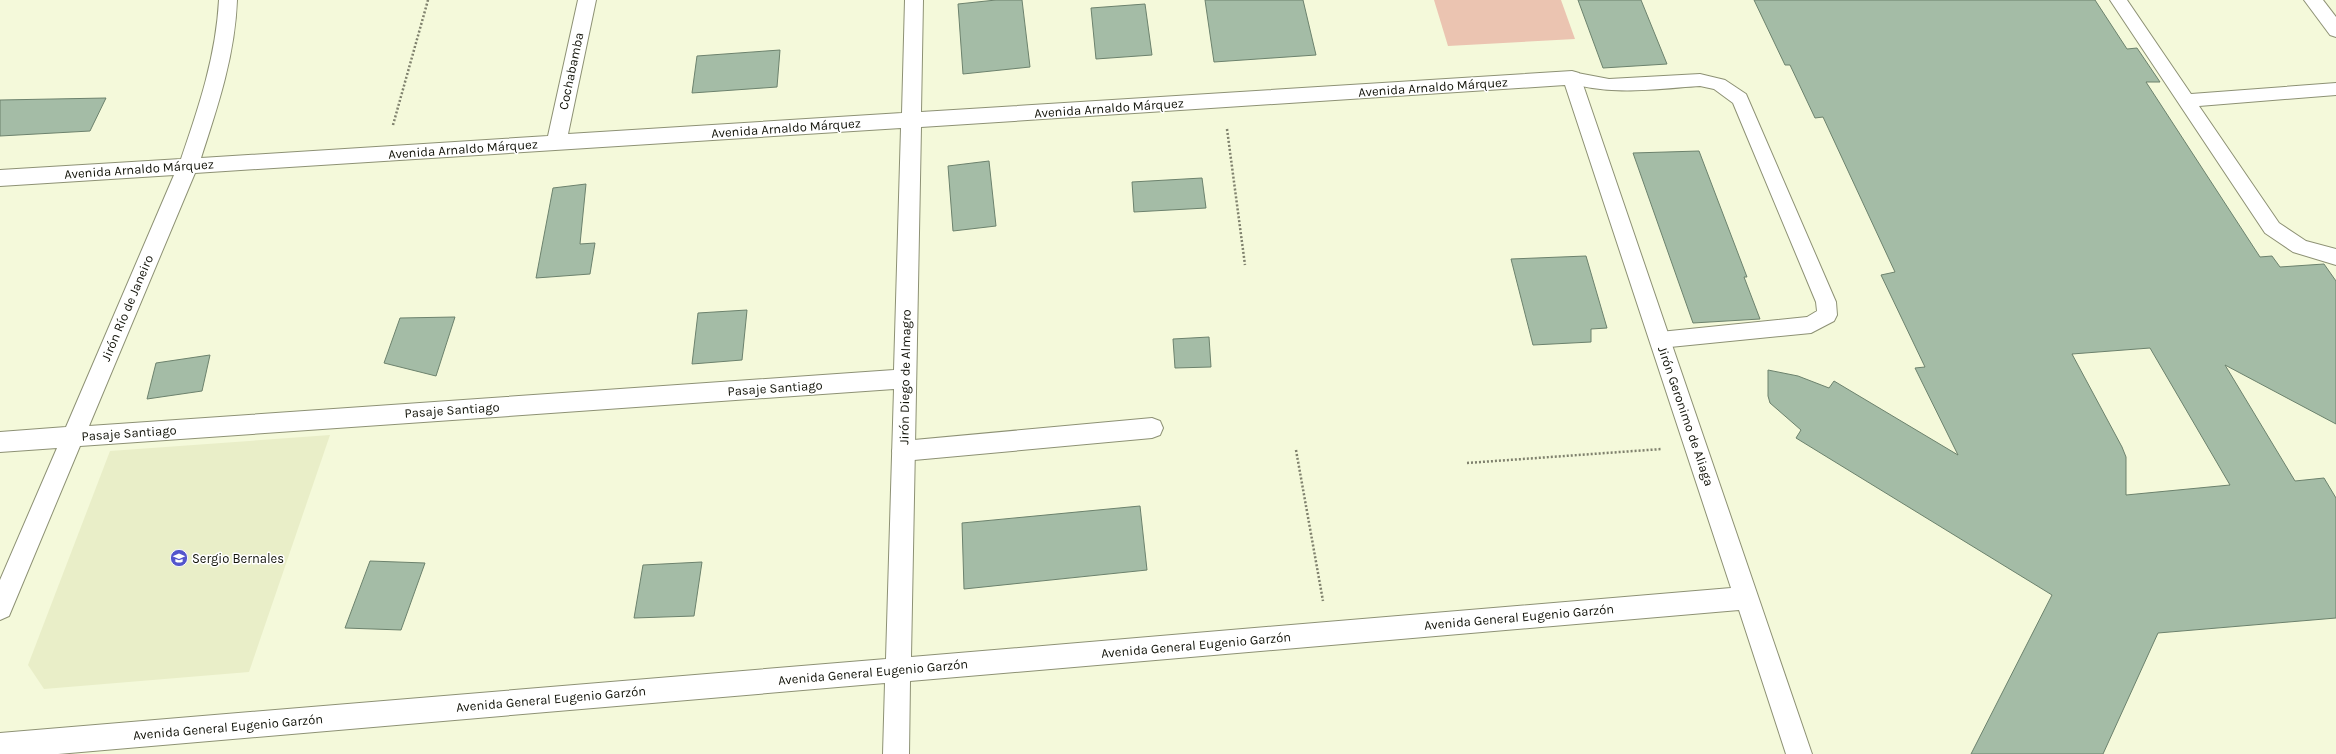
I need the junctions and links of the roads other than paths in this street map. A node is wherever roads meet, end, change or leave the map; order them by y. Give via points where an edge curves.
1 (228, 0) edge
2 (587, 0) edge
3 (914, 0) edge
4 (2118, 0) edge
5 (2313, 0) edge
6 (2336, 30) edge
7 (1572, 78) junction
8 (2336, 89) edge
9 (2186, 100) junction
10 (911, 120) junction
11 (556, 143) junction
12 (188, 166) junction
13 (0, 178) edge
14 (2336, 257) edge
15 (1660, 340) junction
16 (904, 379) junction
17 (1152, 428) dead end
18 (72, 437) junction
19 (0, 442) edge
20 (903, 451) junction
21 (1747, 598) junction
22 (0, 608) edge
23 (897, 670) junction
24 (0, 746) edge
25 (896, 754) edge
26 (1799, 754) edge

1 - 12 street, Jirón Río de Janeiro via 228,26 208,108
2 - 11 street, Cochabamba
3 - 10 street, Jirón Diego de Almagro
4 - 9 lane
5 - 6 street
7 - 10 street, Avenida Arnaldo Márquez
7 - 15 street, Jirón Geronimo de Aliaga
7 - 15 lane via 1609,85 1700,80 1719,84 1740,100 1826,302 1826,315 1810,325
8 - 9 lane
9 - 14 lane via 2272,228 2300,247
10 - 11 street, Avenida Arnaldo Márquez
10 - 16 street, Jirón Diego de Almagro
11 - 12 street, Avenida Arnaldo Márquez
12 - 13 street, Avenida Arnaldo Márquez
12 - 18 street, Jirón Río de Janeiro
15 - 21 street, Jirón Geronimo de Aliaga
16 - 18 street, Pasaje Santiago
16 - 20 street, Jirón Diego de Almagro
17 - 20 street
18 - 19 street, Pasaje Santiago
18 - 22 street, Jirón Río de Janeiro
20 - 23 street, Jirón Diego de Almagro
21 - 23 street, Avenida General Eugenio Garzón
21 - 26 street, Jirón Geronimo de Aliaga
23 - 24 street, Avenida General Eugenio Garzón
23 - 25 street, Jirón Diego de Almagro

